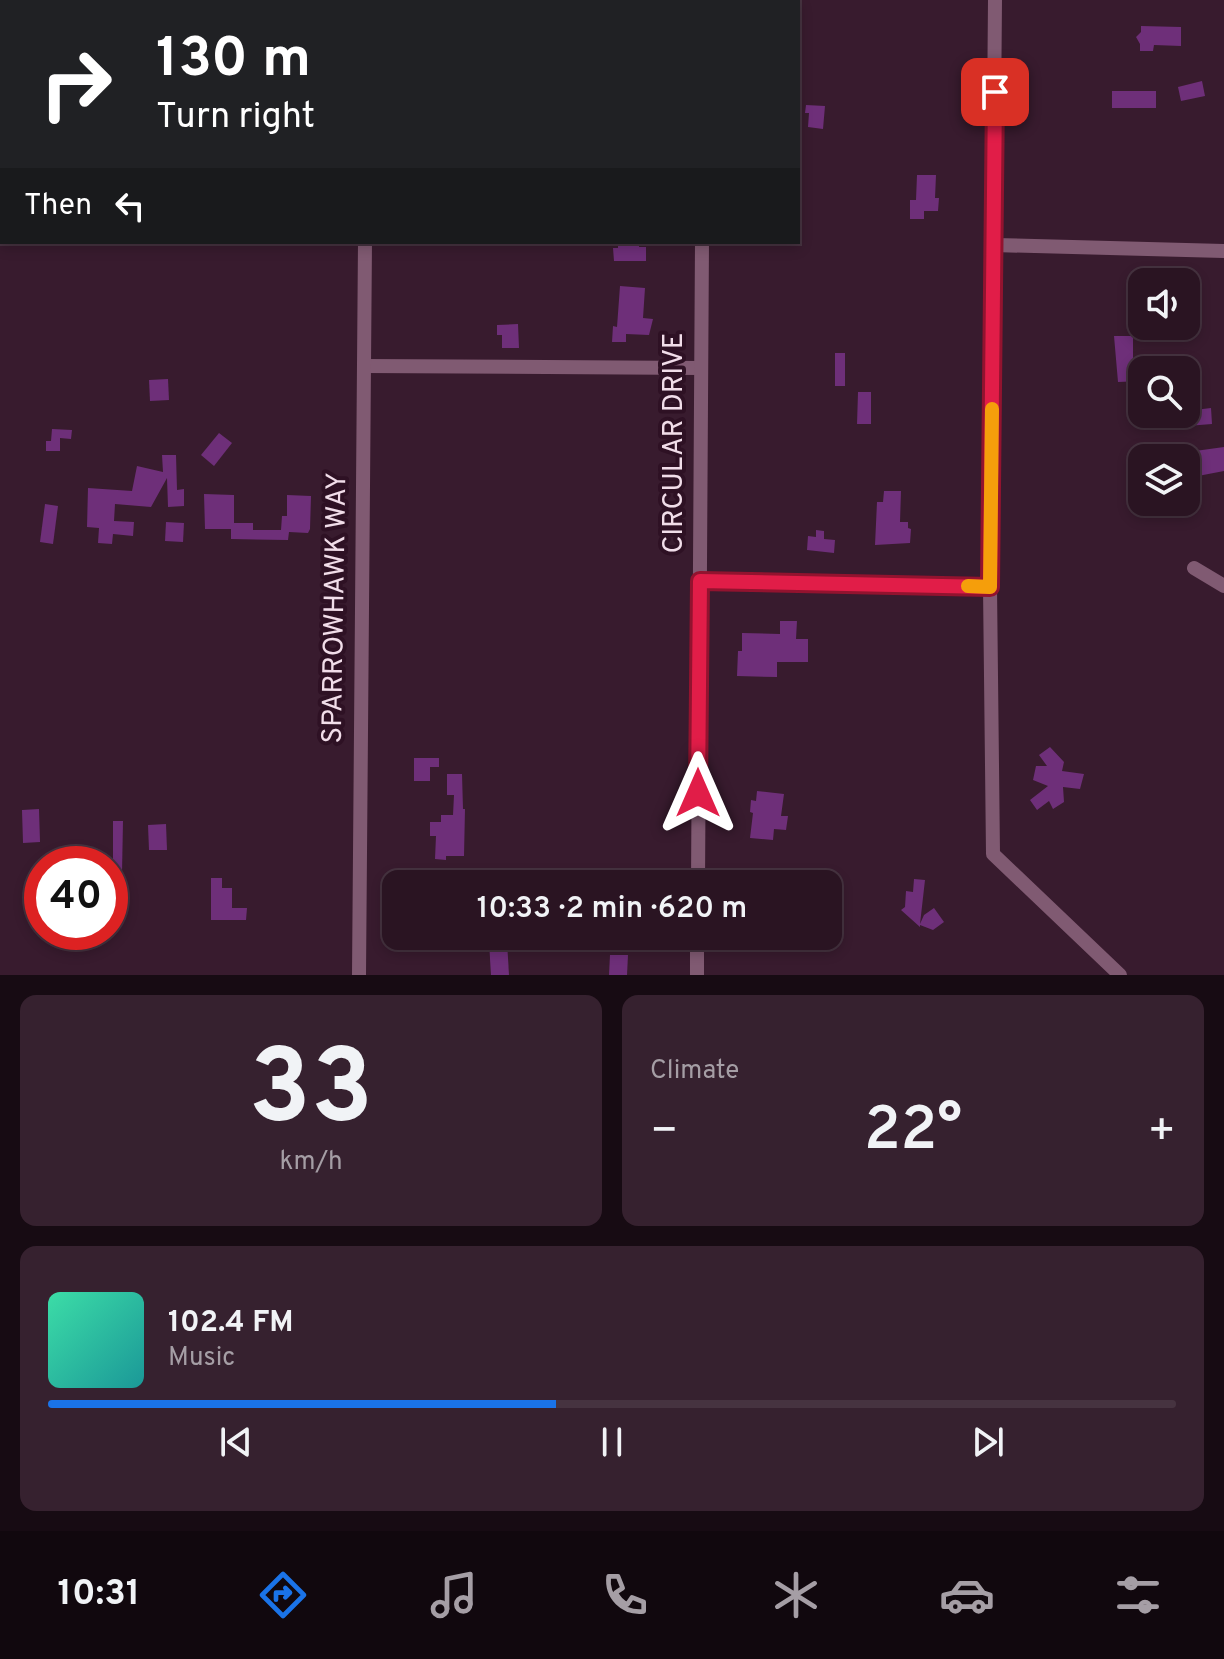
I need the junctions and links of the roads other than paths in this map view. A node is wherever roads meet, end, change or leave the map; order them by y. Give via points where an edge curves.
1 (995, 0) edge
2 (365, 244) edge
3 (702, 244) edge
4 (994, 245) junction
5 (1224, 251) edge
6 (364, 366) junction
7 (701, 368) junction
8 (1194, 568) dead end
9 (700, 581) junction
10 (1224, 586) edge
11 (990, 587) junction
12 (698, 870) edge
13 (697, 950) edge
14 (359, 975) edge
15 (697, 975) edge
16 (1120, 975) edge

1 - 4 street
2 - 6 street, SPARROWHAWK WAY
3 - 7 street, CIRCULAR DRIVE
4 - 5 street
4 - 11 street
6 - 7 street
6 - 14 street, SPARROWHAWK WAY
7 - 9 street, CIRCULAR DRIVE
8 - 10 street
9 - 11 street
9 - 12 street, CIRCULAR DRIVE
11 - 16 street via 993,854
13 - 15 street

